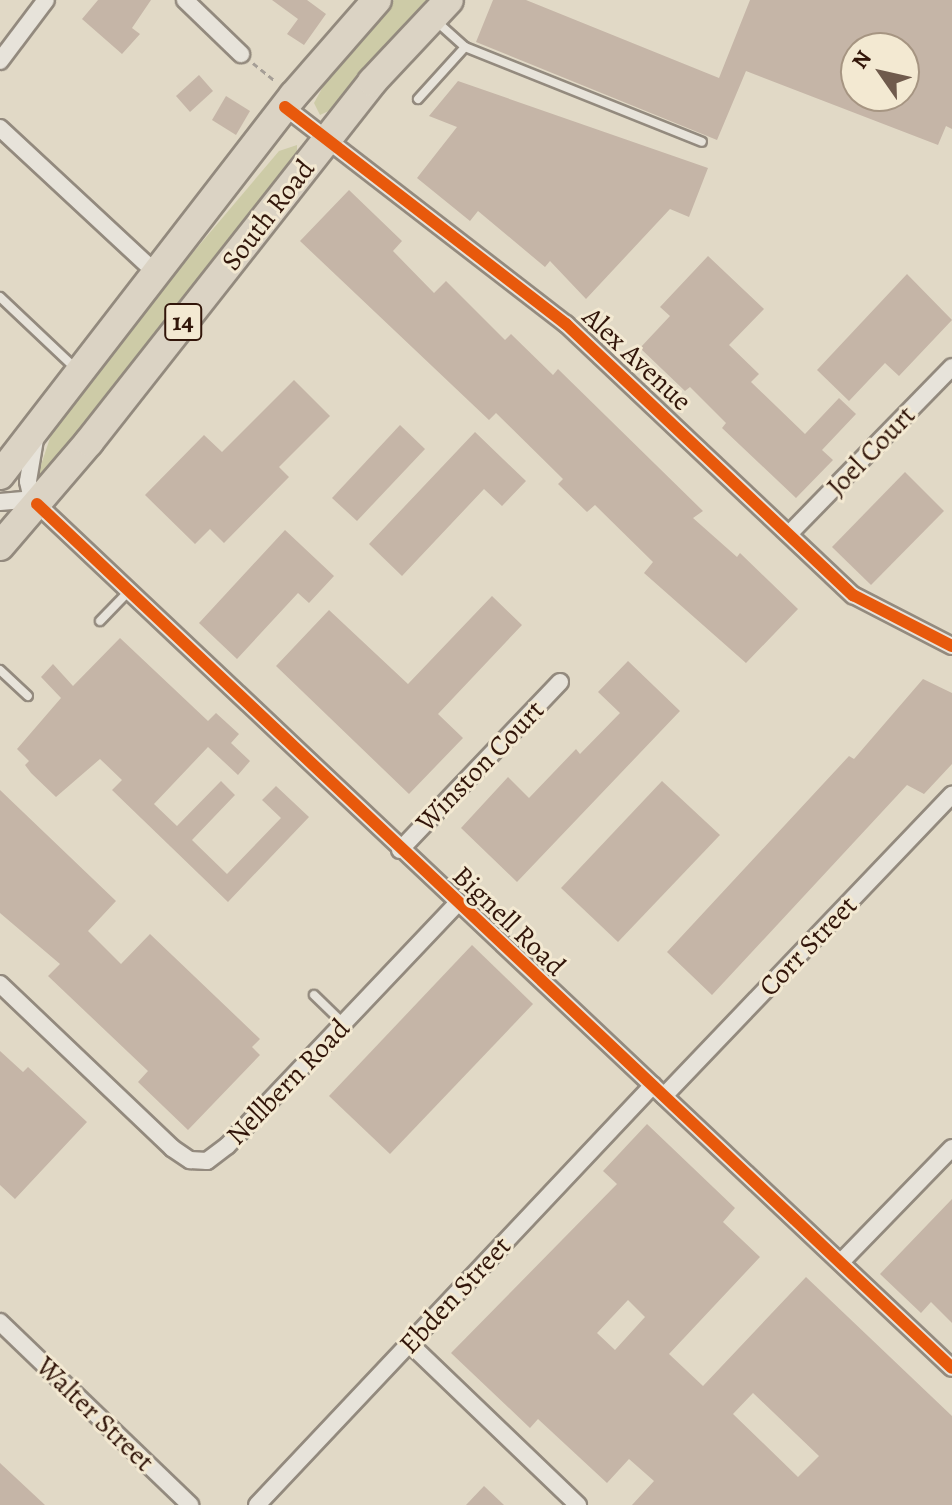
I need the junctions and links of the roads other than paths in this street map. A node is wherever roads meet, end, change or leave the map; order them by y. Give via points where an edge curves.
1 (46, 0) edge
2 (185, 0) edge
3 (377, 0) edge
4 (441, 9) edge
5 (465, 47) junction
6 (241, 54) road end
7 (0, 61) edge
8 (418, 99) dead end
9 (290, 101) junction
10 (0, 128) edge
11 (328, 139) junction
12 (702, 142) dead end
13 (156, 273) junction
14 (0, 297) edge
15 (952, 367) edge
16 (80, 373) junction
17 (37, 429) junction
18 (3, 466) edge
19 (0, 502) edge
20 (35, 502) junction
21 (789, 534) junction
22 (0, 546) edge
23 (129, 591) junction
24 (100, 621) dead end
25 (952, 646) edge
26 (0, 670) edge
27 (560, 682) dead end
28 (28, 696) dead end
29 (952, 795) edge
30 (400, 850) junction
31 (457, 904) junction
32 (0, 984) edge
33 (314, 995) dead end
34 (343, 1023) junction
35 (659, 1091) junction
36 (952, 1148) edge
37 (841, 1262) junction
38 (0, 1322) edge
39 (410, 1344) junction
40 (952, 1368) edge
41 (190, 1505) edge
42 (257, 1505) edge
43 (578, 1505) edge

1 - 7 street
2 - 6 street
3 - 9 highway, South Road / 14
4 - 5 lane
4 - 11 highway, South Road / 14
5 - 8 lane
5 - 12 lane
9 - 11 street, Alex Avenue
9 - 13 highway, South Road / 14
10 - 13 street
11 - 20 highway, South Road / 14
11 - 21 street, Alex Avenue via 566,324
13 - 16 highway, South Road / 14
14 - 16 lane
15 - 21 street, Joel Court
16 - 17 highway, South Road / 14
17 - 18 highway, South Road / 14
17 - 20 street via 29,474
19 - 20 street
20 - 22 highway, South Road / 14
20 - 23 street, Bignell Road
21 - 25 street, Alex Avenue via 869,607
23 - 24 lane
23 - 30 street, Bignell Road
26 - 28 lane
27 - 30 street, Winston Court
29 - 35 street, Corr Street
30 - 31 street, Bignell Road
31 - 34 street, Nellbern Road
31 - 35 street, Bignell Road
32 - 34 street, Nellbern Road via 172,1148 198,1161 227,1146
33 - 34 lane
35 - 37 street, Bignell Road
35 - 39 street, Ebden Street
36 - 37 street
37 - 40 street, Bignell Road
38 - 41 street, Walter Street
39 - 42 street, Ebden Street
39 - 43 street

